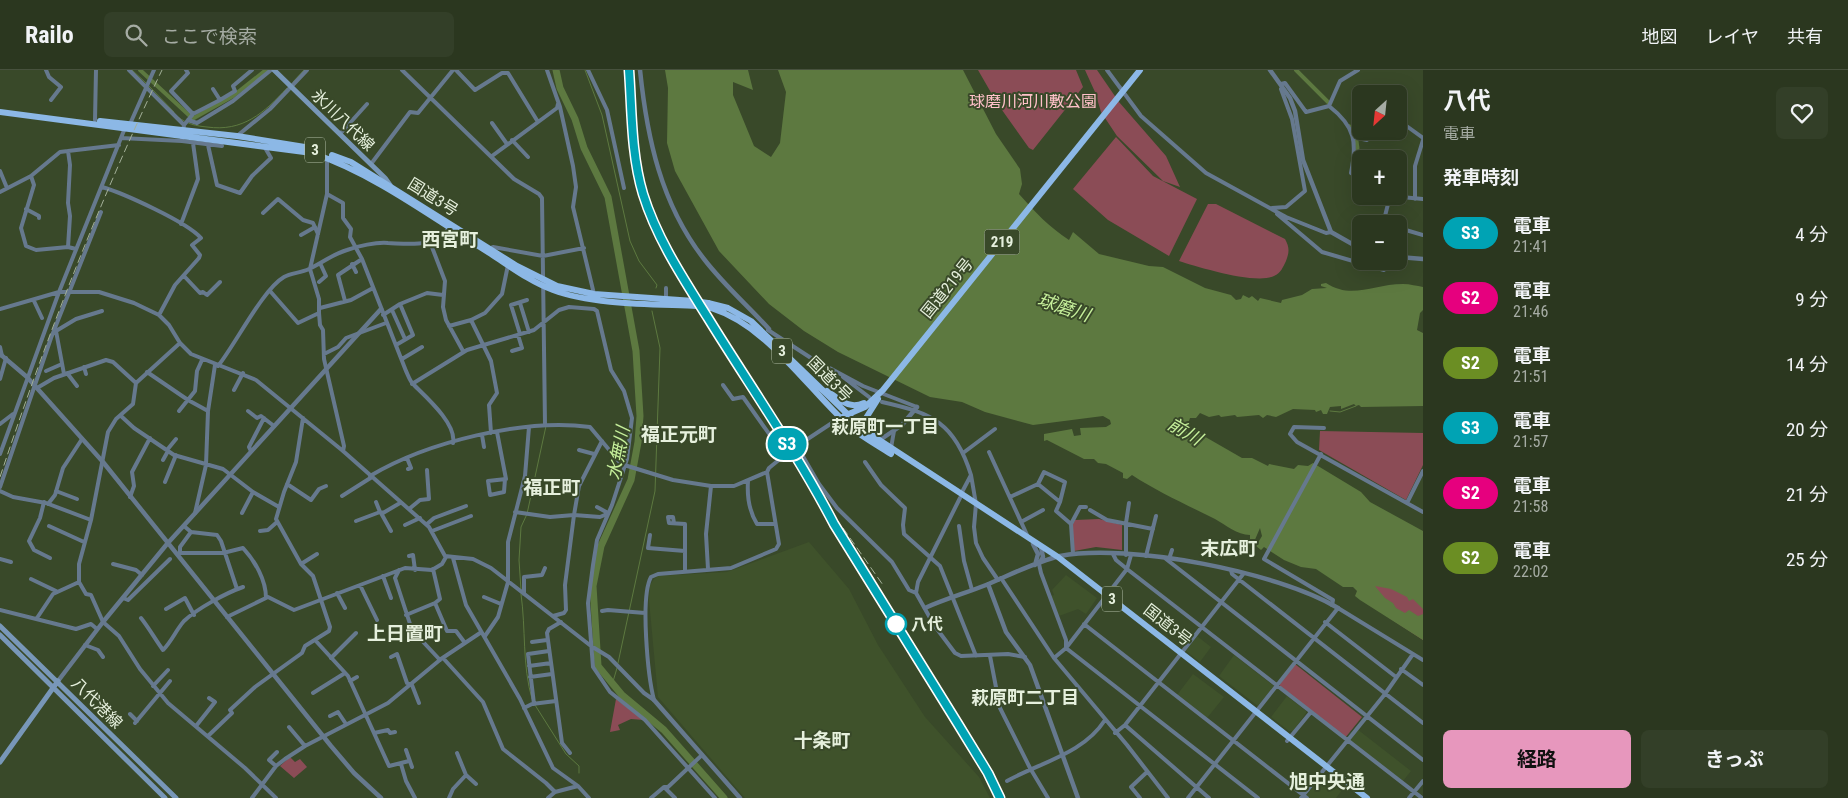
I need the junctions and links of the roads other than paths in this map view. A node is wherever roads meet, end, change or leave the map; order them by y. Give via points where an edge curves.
1 (46, 70) edge
2 (96, 70) edge
3 (129, 70) edge
4 (154, 70) edge
5 (186, 70) edge
6 (252, 70) edge
7 (273, 70) edge
8 (308, 70) edge
9 (402, 70) edge
10 (455, 70) edge
11 (547, 70) edge
12 (588, 70) edge
13 (640, 70) edge
14 (1107, 70) edge
15 (1140, 70) edge
16 (1270, 70) edge
17 (1358, 70) edge
18 (1275, 76) junction
19 (148, 83) junction
20 (1281, 84) junction
21 (291, 87) junction
22 (213, 89) dead end
23 (1124, 91) junction
24 (430, 97) junction
25 (51, 100) dead end
26 (220, 100) junction
27 (558, 102) junction
28 (367, 104) dead end
29 (1329, 106) junction
30 (0, 107) edge
31 (0, 112) edge
32 (95, 120) junction
33 (538, 122) junction
34 (492, 123) dead end
35 (187, 125) junction
36 (128, 126) junction
37 (1408, 127) edge
38 (1352, 132) edge
39 (340, 134) junction
40 (237, 136) junction
41 (121, 138) junction
42 (1423, 139) edge
43 (512, 140) junction
44 (193, 143) junction
45 (262, 144) junction
46 (507, 144) junction
47 (118, 145) junction
48 (208, 145) junction
49 (222, 146) dead end
50 (68, 150) junction
51 (492, 156) junction
52 (528, 157) dead end
53 (327, 158) junction
54 (370, 164) junction
55 (0, 171) edge
56 (31, 176) junction
57 (378, 178) junction
58 (102, 187) junction
59 (7, 188) junction
60 (624, 188) dead end
61 (0, 192) edge
62 (327, 194) junction
63 (1415, 198) junction
64 (1423, 199) edge
65 (1270, 208) junction
66 (26, 209) junction
67 (101, 212) dead end
68 (263, 213) dead end
69 (1385, 215) edge
70 (39, 218) dead end
71 (181, 224) junction
72 (315, 227) junction
73 (450, 227) junction
74 (1407, 230) edge
75 (1331, 232) junction
76 (318, 234) junction
77 (301, 235) dead end
78 (1423, 235) edge
79 (430, 242) junction
80 (1352, 244) edge
81 (68, 247) junction
82 (357, 248) junction
83 (491, 248) junction
84 (584, 248) junction
85 (76, 249) junction
86 (543, 256) junction
87 (1407, 258) edge
88 (362, 259) junction
89 (1423, 260) edge
90 (1352, 261) edge
91 (320, 263) junction
92 (352, 264) junction
93 (508, 265) junction
94 (310, 269) junction
95 (356, 272) dead end
96 (184, 276) junction
97 (220, 282) dead end
98 (319, 282) dead end
99 (542, 283) junction
100 (373, 288) junction
101 (666, 288) dead end
102 (69, 291) junction
103 (270, 291) junction
104 (59, 292) junction
105 (443, 295) junction
106 (596, 296) junction
107 (666, 299) junction
108 (527, 300) dead end
109 (636, 300) junction
110 (345, 301) junction
111 (35, 303) junction
112 (520, 303) junction
113 (400, 304) junction
114 (695, 304) junction
115 (709, 305) junction
116 (381, 308) junction
117 (0, 309) edge
118 (319, 310) junction
119 (392, 310) junction
120 (102, 311) dead end
121 (159, 315) junction
122 (383, 316) junction
123 (42, 318) dead end
124 (471, 320) junction
125 (544, 322) junction
126 (386, 323) junction
127 (449, 326) junction
128 (766, 331) junction
129 (529, 332) junction
130 (519, 334) junction
131 (356, 335) junction
132 (405, 339) junction
133 (180, 343) junction
134 (483, 344) junction
135 (396, 345) junction
136 (0, 347) edge
137 (422, 347) dead end
138 (463, 351) junction
139 (512, 351) dead end
140 (324, 354) junction
141 (3, 356) edge
142 (402, 359) junction
143 (202, 360) junction
144 (62, 364) junction
145 (217, 366) junction
146 (84, 367) junction
147 (326, 367) junction
148 (46, 371) dead end
149 (147, 372) junction
150 (66, 374) junction
151 (86, 374) dead end
152 (243, 374) junction
153 (840, 374) junction
154 (27, 376) junction
155 (0, 379) edge
156 (813, 382) junction
157 (136, 383) junction
158 (412, 384) junction
159 (723, 385) dead end
160 (36, 386) junction
161 (77, 386) dead end
162 (234, 390) dead end
163 (882, 392) junction
164 (872, 399) junction
165 (188, 400) junction
166 (882, 402) dead end
167 (290, 407) junction
168 (916, 408) junction
169 (208, 410) junction
170 (179, 411) dead end
171 (248, 411) dead end
172 (13, 414) junction
173 (121, 416) junction
174 (844, 416) junction
175 (264, 418) junction
176 (303, 418) junction
177 (0, 424) edge
178 (546, 424) junction
179 (274, 426) junction
180 (529, 427) junction
181 (1324, 428) dead end
182 (995, 429) dead end
183 (894, 430) junction
184 (497, 432) junction
185 (491, 433) junction
186 (482, 435) junction
187 (150, 438) junction
188 (176, 438) dead end
189 (82, 440) junction
190 (602, 441) junction
191 (877, 442) junction
192 (453, 443) junction
193 (796, 446) junction
194 (484, 447) dead end
195 (891, 449) junction
196 (167, 450) junction
197 (579, 450) dead end
198 (250, 451) junction
199 (343, 451) junction
200 (989, 452) dead end
201 (963, 453) junction
202 (0, 454) edge
203 (594, 454) junction
204 (1321, 454) junction
205 (176, 455) junction
206 (784, 455) junction
207 (407, 458) junction
208 (163, 460) dead end
209 (103, 462) junction
210 (864, 462) dead end
211 (206, 465) junction
212 (626, 466) junction
213 (408, 469) dead end
214 (427, 470) dead end
215 (1423, 471) edge
216 (767, 472) junction
217 (230, 474) junction
218 (972, 475) junction
219 (371, 476) junction
220 (505, 479) junction
221 (748, 481) junction
222 (165, 482) dead end
223 (1417, 482) junction
224 (286, 484) junction
225 (1038, 484) junction
226 (1423, 484) edge
227 (326, 486) dead end
228 (711, 486) junction
229 (0, 489) edge
230 (56, 491) junction
231 (253, 492) junction
232 (342, 496) dead end
233 (960, 496) junction
234 (130, 497) junction
235 (1010, 497) junction
236 (0, 498) edge
237 (77, 499) dead end
238 (376, 502) dead end
239 (1060, 502) junction
240 (46, 503) junction
241 (400, 503) junction
242 (1129, 503) dead end
243 (1407, 503) junction
244 (466, 506) dead end
245 (976, 506) junction
246 (279, 507) junction
247 (597, 507) dead end
248 (1086, 507) dead end
249 (409, 510) junction
250 (1043, 510) dead end
251 (1090, 510) dead end
252 (380, 512) junction
253 (515, 512) junction
254 (1423, 512) edge
255 (242, 513) dead end
256 (608, 513) junction
257 (195, 514) junction
258 (574, 515) junction
259 (471, 516) dead end
260 (1156, 516) dead end
261 (420, 518) junction
262 (91, 520) junction
263 (356, 520) dead end
264 (277, 522) junction
265 (1020, 522) junction
266 (674, 523) dead end
267 (427, 524) junction
268 (775, 524) junction
269 (1071, 524) junction
270 (1126, 524) junction
271 (405, 525) dead end
272 (49, 526) dead end
273 (184, 526) junction
274 (959, 526) dead end
275 (1153, 529) junction
276 (260, 531) dead end
277 (390, 531) dead end
278 (432, 531) junction
279 (191, 532) junction
280 (650, 535) dead end
281 (1028, 537) junction
282 (84, 542) junction
283 (167, 544) junction
284 (1039, 547) junction
285 (1172, 550) dead end
286 (685, 551) junction
287 (223, 553) junction
288 (317, 554) dead end
289 (1073, 554) junction
290 (1113, 554) junction
291 (1129, 555) junction
292 (409, 556) dead end
293 (1146, 556) junction
294 (446, 557) junction
295 (930, 557) junction
296 (50, 558) dead end
297 (452, 558) junction
298 (1056, 558) junction
299 (0, 559) edge
300 (170, 559) dead end
301 (1168, 559) junction
302 (11, 562) dead end
303 (113, 564) dead end
304 (301, 564) junction
305 (1037, 565) junction
306 (545, 568) dead end
307 (147, 569) junction
308 (433, 569) junction
309 (708, 569) junction
310 (1127, 569) junction
311 (400, 570) junction
312 (415, 570) junction
313 (1231, 570) junction
314 (685, 572) junction
315 (1244, 573) junction
316 (142, 575) junction
317 (383, 576) junction
318 (153, 577) junction
319 (32, 579) dead end
320 (1000, 579) junction
321 (1239, 579) junction
322 (79, 582) junction
323 (508, 582) junction
324 (988, 584) junction
325 (360, 585) junction
326 (243, 587) dead end
327 (237, 589) junction
328 (972, 590) junction
329 (56, 592) junction
330 (337, 593) junction
331 (916, 593) junction
332 (524, 594) junction
333 (1105, 596) junction
334 (484, 597) dead end
335 (123, 598) junction
336 (266, 598) junction
337 (391, 598) dead end
338 (954, 598) junction
339 (321, 599) junction
340 (214, 602) junction
341 (436, 603) junction
342 (1220, 603) junction
343 (501, 604) junction
344 (1332, 604) junction
345 (345, 608) dead end
346 (925, 608) junction
347 (1338, 608) junction
348 (166, 609) dead end
349 (0, 610) edge
350 (602, 612) dead end
351 (645, 613) junction
352 (194, 615) junction
353 (406, 615) junction
354 (553, 616) junction
355 (228, 617) junction
356 (37, 618) junction
357 (141, 618) dead end
358 (377, 620) dead end
359 (103, 622) junction
360 (561, 622) junction
361 (1325, 622) junction
362 (1084, 624) junction
363 (0, 626) edge
364 (1202, 627) junction
365 (97, 630) junction
366 (480, 632) junction
367 (356, 633) dead end
368 (0, 635) edge
369 (485, 636) junction
370 (1313, 637) junction
371 (315, 640) junction
372 (547, 640) junction
373 (532, 642) dead end
374 (465, 643) junction
375 (86, 644) junction
376 (592, 647) junction
377 (1066, 648) junction
378 (549, 651) junction
379 (1180, 654) junction
380 (1413, 654) junction
381 (976, 656) junction
382 (990, 656) junction
383 (103, 657) dead end
384 (391, 657) dead end
385 (1026, 657) junction
386 (331, 658) junction
387 (1054, 658) junction
388 (441, 659) junction
389 (1296, 660) junction
390 (1423, 660) edge
391 (551, 663) junction
392 (529, 666) junction
393 (1401, 669) junction
394 (168, 670) dead end
395 (345, 673) junction
396 (273, 674) junction
397 (552, 674) junction
398 (356, 677) dead end
399 (1396, 677) junction
400 (530, 678) junction
401 (170, 681) dead end
402 (350, 681) junction
403 (58, 682) junction
404 (1158, 682) junction
405 (410, 685) junction
406 (1276, 685) junction
407 (1423, 685) edge
408 (153, 686) junction
409 (52, 688) junction
410 (161, 692) junction
411 (313, 693) dead end
412 (1385, 694) junction
413 (209, 698) dead end
414 (654, 700) junction
415 (556, 702) junction
416 (419, 703) dead end
417 (534, 704) junction
418 (1140, 705) junction
419 (524, 708) junction
420 (1311, 712) junction
421 (1256, 713) junction
422 (130, 714) dead end
423 (366, 714) junction
424 (330, 716) dead end
425 (1365, 716) junction
426 (1105, 720) junction
427 (1423, 723) edge
428 (346, 724) junction
429 (1126, 725) junction
430 (196, 726) junction
431 (289, 727) dead end
432 (396, 732) dead end
433 (374, 733) junction
434 (1116, 733) junction
435 (208, 736) junction
436 (323, 736) junction
437 (1289, 740) junction
438 (1346, 740) junction
439 (1234, 741) junction
440 (305, 746) junction
441 (406, 750) dead end
442 (277, 752) dead end
443 (458, 753) dead end
444 (570, 754) dead end
445 (699, 757) junction
446 (1062, 757) junction
447 (1423, 760) edge
448 (409, 761) junction
449 (0, 762) edge
450 (401, 764) junction
451 (1215, 765) junction
452 (276, 766) junction
453 (412, 767) dead end
454 (1325, 767) junction
455 (688, 768) junction
456 (1030, 768) junction
457 (1147, 772) junction
458 (466, 775) junction
459 (1007, 781) dead end
460 (1423, 781) edge
461 (476, 784) dead end
462 (261, 785) junction
463 (578, 786) junction
464 (664, 787) junction
465 (1196, 788) junction
466 (555, 792) junction
467 (1414, 792) junction
468 (1046, 796) edge
469 (1304, 797) edge
470 (166, 798) edge
471 (176, 798) edge
472 (252, 798) edge
473 (276, 798) edge
474 (381, 798) edge
475 (415, 798) edge
476 (449, 798) edge
477 (548, 798) edge
478 (589, 798) edge
479 (651, 798) edge
480 (675, 798) edge
481 (715, 798) edge
482 (740, 798) edge
483 (1078, 798) edge
484 (1140, 798) edge
485 (1168, 798) edge
486 (1188, 798) edge
487 (1209, 798) edge
488 (1258, 798) edge
489 (1362, 798) edge
490 (1367, 798) edge
491 (1409, 798) edge
492 (1422, 798) edge

1 - 25 street via 61,87
2 - 32 street
3 - 19 street
4 - 19 street
5 - 35 street via 188,73 171,92
6 - 26 street via 233,86 235,91
7 - 21 main road, 氷川八代線
7 - 35 street via 233,101
8 - 21 street
9 - 24 street
10 - 24 street
10 - 33 street via 475,90 502,73 508,73
11 - 27 street
12 - 60 street via 607,110
13 - 128 street via 647,126 657,169 680,223 715,273
14 - 23 street
15 - 23 highway, 国道219号 / 219
16 - 18 street
17 - 29 street via 1340,81
18 - 20 street
18 - 65 street via 1288,102 1305,191 1286,207
19 - 35 street
19 - 36 street
20 - 29 street via 1285,83 1290,88 1306,112
20 - 75 street via 1295,111 1303,160
21 - 39 main road, 氷川八代線
21 - 40 street
22 - 26 street
23 - 65 street via 1141,116 1195,164 1218,181
23 - 163 highway, 国道219号 / 219
24 - 51 street
24 - 54 street via 418,113 410,112
26 - 35 street
27 - 33 street via 557,108
27 - 84 street via 576,187 573,207
28 - 39 street
29 - 38 street
30 - 32 highway, 国道3号 / 3
31 - 36 highway, 国道3号 / 3
32 - 36 highway, 国道3号 / 3
33 - 43 street
34 - 46 street
35 - 36 highway, 国道3号 / 3
35 - 40 highway, 国道3号 / 3
35 - 41 street
35 - 44 street
35 - 45 highway, 国道3号 / 3
36 - 41 street
37 - 42 street
39 - 54 main road, 氷川八代線
40 - 57 highway, 国道3号 / 3 via 300,145 324,152 351,162
41 - 47 street
42 - 63 street via 1416,166
43 - 46 street
43 - 52 street
44 - 48 street
44 - 71 street via 198,179
45 - 48 street via 271,158 240,192 217,185
45 - 53 highway, 国道3号 / 3
46 - 51 street
47 - 50 street
47 - 58 street
48 - 49 street
50 - 56 street via 60,152
50 - 81 street
51 - 86 street via 514,179 540,194 543,203
53 - 57 highway, 国道3号 / 3
53 - 62 street
54 - 57 main road, 氷川八代線
55 - 59 street
56 - 59 street
56 - 66 street via 34,185
57 - 73 highway, 国道3号 / 3
58 - 71 street
58 - 85 street
59 - 61 street
62 - 76 street
62 - 82 street via 343,203 343,218 351,228 350,237
63 - 64 street
63 - 69 street via 1390,196
65 - 75 street via 1326,233
65 - 90 street via 1322,252
66 - 70 street
66 - 81 street via 21,228 26,246 36,250
67 - 102 street
68 - 72 street via 278,199 303,220 314,223
71 - 96 street via 201,238 192,245 199,258
72 - 76 street
72 - 77 street
73 - 79 street via 444,235
73 - 83 highway, 国道3号 / 3
73 - 93 highway, 国道3号 / 3
74 - 78 street
75 - 80 street
76 - 94 street
79 - 82 street via 405,245 386,242
79 - 105 street via 445,281
81 - 85 street
82 - 88 street
82 - 91 street
83 - 86 street
83 - 99 highway, 国道3号 / 3
84 - 86 street
84 - 106 street
85 - 104 street
86 - 99 street
87 - 89 street
88 - 92 street
88 - 100 street
91 - 94 street
91 - 98 street via 326,276
92 - 95 street
92 - 110 street via 338,274
93 - 99 highway, 国道3号 / 3
93 - 124 street via 502,294 485,313
94 - 103 street via 284,277
94 - 118 street
96 - 97 street via 200,293 207,295
96 - 121 street via 175,285
99 - 106 highway, 国道3号 / 3 via 576,297
99 - 125 street
100 - 110 street
100 - 116 street
101 - 107 street
102 - 104 street
102 - 121 street via 99,292
102 - 160 street
103 - 118 street via 298,323
103 - 145 street
104 - 111 street
104 - 154 street
105 - 113 street via 427,293
105 - 127 street
106 - 109 highway, 国道3号 / 3
107 - 109 highway, 国道3号 / 3
107 - 114 highway, 国道3号 / 3
108 - 112 street
109 - 114 highway, 国道3号 / 3
110 - 118 street
111 - 117 street
111 - 123 street
112 - 129 street
112 - 130 street via 511,305
113 - 119 street
113 - 132 street via 413,335
114 - 115 highway, 国道3号 / 3, bridge
115 - 128 highway, 国道3号 / 3 via 740,314
115 - 174 highway, 国道3号 / 3 via 753,330
116 - 122 street
116 - 131 street
118 - 140 street
119 - 122 street
119 - 132 street
120 - 144 street via 76,319 56,331
121 - 133 street
122 - 126 street
124 - 127 street
124 - 134 street
125 - 129 street
125 - 178 street
125 - 212 street via 569,307 594,308 597,311 611,370 624,391 632,418
126 - 131 street
126 - 135 street
127 - 138 street
128 - 153 street
128 - 156 highway, 国道3号 / 3
129 - 130 street
130 - 134 street
130 - 139 street via 522,348
131 - 140 street via 346,338 338,347
131 - 147 street
132 - 135 street
133 - 143 street
133 - 149 street
134 - 138 street
134 - 185 street via 491,360 496,388 496,396 489,405
135 - 142 street
136 - 141 street
137 - 142 street
138 - 158 street
140 - 147 street
141 - 154 street
141 - 155 street
142 - 158 street
143 - 145 street
143 - 165 street via 195,391
144 - 148 street
144 - 150 street
145 - 152 street
145 - 169 street
146 - 150 street
146 - 151 street
146 - 157 street via 106,360 113,362
147 - 167 street
147 - 199 street
149 - 157 street
149 - 165 street
150 - 160 street
150 - 161 street
152 - 162 street
152 - 167 street via 268,388
153 - 163 street
153 - 164 street
154 - 160 street
154 - 172 street
156 - 164 highway via 846,405 857,406
156 - 174 highway, 国道3号 / 3
157 - 173 street via 134,404
158 - 192 street via 444,416
159 - 206 street via 733,399 743,397
160 - 189 street
160 - 229 street
163 - 164 highway, 国道219号 / 219
163 - 168 street
163 - 191 highway via 866,418
164 - 174 highway, 国道219号 / 219
165 - 169 street
165 - 170 street
166 - 168 street
167 - 176 street
167 - 179 street
168 - 183 street
168 - 201 street via 944,425 956,438
169 - 211 street
171 - 175 street via 257,418
172 - 177 street
172 - 202 street
173 - 187 street
173 - 209 street via 108,432
174 - 191 highway, 国道3号 / 3 via 850,427
174 - 193 street
175 - 179 street
175 - 198 street via 248,447
176 - 199 street
176 - 224 street via 296,462
178 - 180 street
178 - 190 street via 590,427
179 - 198 street
180 - 184 street
180 - 253 street via 525,476
181 - 204 street via 1294,427 1290,434 1297,442
182 - 201 street
183 - 191 street
183 - 195 street
184 - 185 street
184 - 220 street
185 - 186 street
186 - 192 street
186 - 194 street
187 - 196 street
187 - 234 street via 132,472 134,486
188 - 196 street
189 - 209 street
189 - 230 street via 63,468
190 - 203 street
190 - 212 street
191 - 195 highway, 国道3号 / 3
191 - 233 highway, 国道3号 / 3
192 - 207 street
193 - 206 street
193 - 331 street via 837,508 874,542 892,562 909,590
195 - 233 highway, 国道3号 / 3
196 - 205 street
196 - 208 street
197 - 203 street
198 - 217 street
199 - 219 street
200 - 235 street
201 - 218 street
203 - 258 street via 579,486
204 - 243 street
204 - 344 street via 1264,559 1324,593 1333,600
205 - 211 street
205 - 222 street
206 - 216 street
207 - 213 street via 411,468
207 - 219 street
209 - 234 street
209 - 262 street
210 - 295 street via 905,508 904,534
211 - 217 street
211 - 257 street
212 - 228 street
212 - 256 street
214 - 249 street via 429,500 420,500
215 - 223 street
216 - 221 street
216 - 268 street
217 - 231 street
217 - 257 street
218 - 233 street
218 - 245 street
219 - 232 street
219 - 241 street
220 - 220 street via 488,481 490,495 504,492
221 - 228 street via 734,486
221 - 268 street via 749,505 757,524
223 - 226 street
223 - 243 street
224 - 227 street via 311,500 319,489
224 - 246 street
225 - 235 street
225 - 239 street
225 - 239 street via 1044,472 1065,482
228 - 309 street via 706,534
229 - 236 street
229 - 240 street via 13,497
230 - 237 street
230 - 240 street
231 - 246 street
231 - 255 street
233 - 245 highway, 国道3号 / 3
233 - 295 street
234 - 283 street
235 - 265 street
238 - 252 street
239 - 269 street via 1056,510
240 - 262 street
240 - 296 street via 29,541 34,550
241 - 249 street
241 - 252 street
242 - 270 street
243 - 254 street
244 - 267 street
245 - 281 highway, 国道3号 / 3
245 - 284 highway, 国道3号 / 3
245 - 320 street via 976,543
246 - 264 street
247 - 256 street
248 - 269 street via 1080,507
249 - 261 street
250 - 265 street
251 - 270 street via 1107,520
252 - 263 street
252 - 277 street
253 - 258 street
253 - 323 street via 508,542
256 - 258 street via 600,517
256 - 376 street via 597,540 590,587
257 - 273 street
258 - 354 street via 565,585 566,610
259 - 278 street
260 - 275 street
261 - 267 street
261 - 271 street
262 - 282 street
264 - 276 street via 268,530
264 - 304 street
265 - 281 street
266 - 286 street via 685,524
267 - 278 street
268 - 309 street via 779,544 776,548 737,566
269 - 289 street
270 - 275 street
270 - 291 street
272 - 282 street
273 - 279 street
273 - 283 street
274 - 328 street
275 - 293 street
278 - 294 street
279 - 287 street via 216,535
279 - 287 street via 180,547 180,553
280 - 286 street via 648,548
281 - 284 highway, 国道3号 / 3
282 - 322 street
283 - 307 street
283 - 340 street
284 - 298 highway, 国道3号 / 3
284 - 305 street
284 - 305 street via 1043,557
285 - 301 street
286 - 314 street
287 - 327 street
287 - 336 street via 240,548 245,550 266,587
288 - 304 street
289 - 290 street
289 - 298 street
290 - 291 street
290 - 310 street
291 - 293 street
291 - 310 street
292 - 312 street via 413,555
293 - 301 street
294 - 297 street
294 - 308 street
295 - 331 street
295 - 338 street via 940,566
297 - 323 street via 482,562
297 - 366 street via 466,605
298 - 305 street
298 - 333 highway, 国道3号 / 3
299 - 302 street
300 - 318 street
301 - 313 street
301 - 342 street
303 - 316 street via 136,570
304 - 339 street via 313,576
305 - 320 street
305 - 377 street via 1066,640
306 - 332 street via 542,575 524,577
307 - 316 street
307 - 318 street
308 - 312 street
308 - 341 street via 440,600
309 - 314 street
310 - 333 street
310 - 364 street
311 - 312 street
311 - 317 street
311 - 353 street via 395,578
313 - 315 street
313 - 321 street
314 - 351 street via 651,577
315 - 321 street
315 - 344 street
316 - 335 street
317 - 325 street
317 - 337 street
318 - 335 street via 128,600
319 - 329 street
320 - 324 street
320 - 387 street
321 - 342 street
321 - 370 street
322 - 329 street
322 - 359 street via 86,594 91,595
323 - 332 street
323 - 343 street
324 - 328 street
324 - 385 street via 1006,632
325 - 330 street
325 - 358 street
326 - 327 street
327 - 340 street
328 - 338 street
329 - 356 street
330 - 339 street
330 - 345 street
331 - 346 street
332 - 354 street
333 - 362 street
333 - 379 highway, 国道3号 / 3
334 - 343 street
335 - 359 street
336 - 339 street via 294,610
336 - 355 street
338 - 346 street
338 - 381 street
339 - 371 street via 330,627
340 - 352 street
340 - 355 street
341 - 353 street
341 - 374 street via 447,632 456,631
342 - 364 street
342 - 389 street
343 - 369 street via 493,626
344 - 347 street
346 - 381 street via 955,653
347 - 361 street
347 - 380 street
348 - 352 street via 185,598
349 - 356 street
350 - 351 street
351 - 414 street
352 - 357 street via 186,620 163,650 150,633 149,625
353 - 388 street via 417,637
354 - 360 street
355 - 396 street
356 - 365 street via 76,629 91,624
359 - 365 street
359 - 408 street via 119,636
360 - 372 street via 549,629
360 - 376 street
361 - 370 street
361 - 399 street
362 - 377 street
362 - 404 street
363 - 403 main road, 八代港線
364 - 379 street
364 - 406 street
365 - 375 street
366 - 369 street
366 - 374 street
367 - 386 street
368 - 409 main road, 八代港線
369 - 419 street
370 - 389 street
370 - 412 street
371 - 386 street
371 - 396 street
372 - 373 street
372 - 378 street
374 - 388 street
375 - 383 street via 98,650
375 - 403 street
376 - 414 street via 602,652
376 - 455 street via 592,668 599,679 645,720
377 - 387 street
377 - 418 street
378 - 391 street
378 - 392 street via 528,654
379 - 404 street
379 - 421 highway, 国道3号 / 3
380 - 390 street
380 - 393 street
381 - 382 street
382 - 385 street
382 - 456 street via 1000,708
384 - 405 street via 397,654
385 - 446 street
386 - 395 street
387 - 426 street
388 - 405 street
388 - 466 street via 483,702 503,750
389 - 406 street
389 - 425 street
391 - 392 street
391 - 397 street
392 - 400 street
393 - 399 street
393 - 407 street
394 - 408 street
395 - 402 street
395 - 411 street
396 - 435 street via 235,705 230,710 232,713
396 - 436 street
397 - 400 street
397 - 415 street
398 - 402 street
399 - 412 street
400 - 417 street
401 - 410 street
402 - 423 street
403 - 409 main road
403 - 471 main road, 八代港線
404 - 418 street
404 - 439 street
405 - 416 street
405 - 423 street
406 - 420 street
406 - 421 street
408 - 410 street
409 - 449 main road
409 - 470 main road, 八代港線
410 - 422 street via 136,722
410 - 430 street via 176,711
412 - 425 street
412 - 427 street
413 - 430 street via 215,702
414 - 445 street
415 - 417 street
415 - 444 street via 562,743
417 - 419 street
418 - 429 street
418 - 451 street
419 - 463 street via 553,768
420 - 437 street
420 - 438 street
421 - 437 highway, 国道3号 / 3
421 - 439 street
423 - 428 street
423 - 433 street
424 - 428 street via 338,712
425 - 438 street
425 - 447 street
426 - 434 street
426 - 446 street via 1102,727 1080,746
428 - 436 street
429 - 434 street
429 - 465 street
430 - 435 street
431 - 440 street
432 - 433 street
433 - 450 street via 389,766
434 - 457 street
435 - 462 street
436 - 440 street
436 - 474 street via 354,773
437 - 454 highway, 国道3号 / 3
438 - 454 street
438 - 467 street
439 - 451 street
439 - 469 street
440 - 452 street
441 - 448 street
442 - 452 street via 269,760
443 - 458 street
445 - 455 street
445 - 482 street
446 - 456 street
446 - 483 street
448 - 450 street
448 - 453 street
450 - 475 street
451 - 465 street
451 - 488 street
452 - 462 street
454 - 469 street
454 - 489 highway, 国道3号 / 3
454 - 490 highway, 国道3号 / 3
455 - 464 street
455 - 481 street
456 - 459 street
456 - 468 street
457 - 484 street via 1132,787
457 - 485 street
458 - 461 street
458 - 476 street
460 - 467 street
462 - 472 street
462 - 473 street
463 - 466 street
463 - 478 street
464 - 479 street
464 - 480 street
465 - 486 street
465 - 487 street
466 - 477 street
467 - 491 street
467 - 492 street

